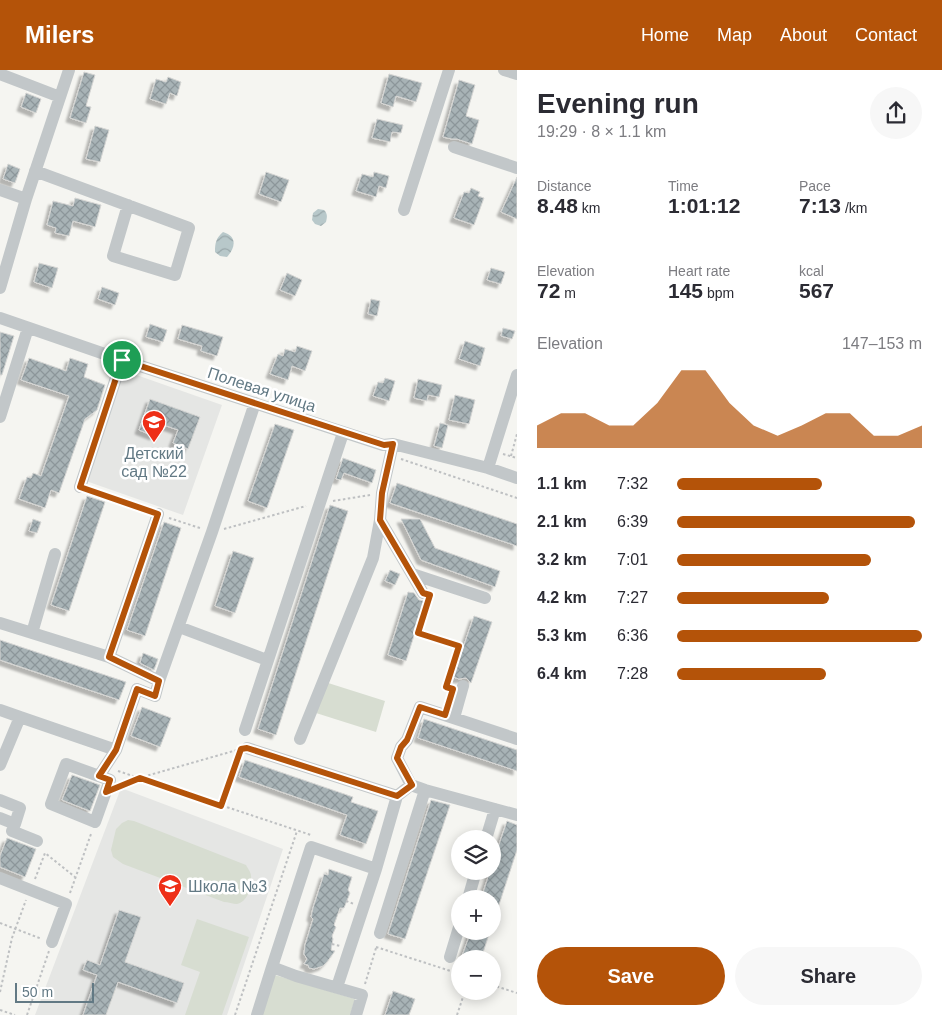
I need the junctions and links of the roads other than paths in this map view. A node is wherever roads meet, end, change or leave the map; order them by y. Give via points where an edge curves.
1 (69, 70) edge
2 (449, 70) edge
3 (504, 70) edge
4 (0, 74) edge
5 (517, 74) edge
6 (60, 97) junction
7 (454, 147) dead end
8 (517, 168) edge
9 (36, 171) junction
10 (0, 190) edge
11 (26, 199) junction
12 (128, 205) junction
13 (404, 210) dead end
14 (0, 288) edge
15 (0, 318) edge
16 (28, 328) junction
17 (122, 360) junction
18 (517, 375) edge
19 (513, 402) edge
20 (255, 403) junction
21 (0, 417) edge
22 (343, 432) junction
23 (393, 444) junction
24 (488, 468) junction
25 (517, 478) edge
26 (80, 487) road end
27 (158, 514) road end
28 (380, 520) junction
29 (55, 554) dead end
30 (412, 574) junction
31 (423, 593) road end
32 (485, 598) dead end
33 (0, 623) edge
34 (179, 627) junction
35 (32, 633) junction
36 (109, 657) junction
37 (267, 660) junction
38 (159, 681) junction
39 (458, 688) road end
40 (0, 710) edge
41 (20, 717) junction
42 (454, 718) junction
43 (245, 730) dead end
44 (300, 739) dead end
45 (517, 739) edge
46 (247, 748) dead end
47 (116, 750) junction
48 (0, 765) edge
49 (99, 776) junction
50 (412, 785) junction
51 (425, 790) junction
52 (397, 796) junction
53 (0, 800) edge
54 (495, 809) junction
55 (517, 815) edge
56 (0, 818) edge
57 (15, 824) junction
58 (489, 830) edge
59 (37, 840) dead end
60 (376, 869) junction
61 (0, 878) edge
62 (380, 933) dead end
63 (455, 940) edge
64 (52, 942) road end
65 (450, 957) dead end
66 (272, 967) junction
67 (337, 987) junction
68 (257, 1015) edge
69 (356, 1015) edge

1 - 6 street
2 - 13 street
3 - 5 street
4 - 6 street
6 - 9 street
7 - 8 street
9 - 11 street
9 - 12 street
10 - 11 street
11 - 14 street
12 - 12 street via 189,228 175,275 114,256
15 - 16 street, Полевая улица
16 - 17 street, Полевая улица
16 - 21 street
17 - 20 street, Полевая улица
17 - 26 street
18 - 19 street
19 - 24 street
20 - 22 street, Полевая улица
20 - 34 street
22 - 23 street, Полевая улица via 384,445
22 - 37 street
23 - 24 street, Полевая улица
23 - 28 street via 382,493
24 - 25 street, Полевая улица
27 - 36 street
28 - 30 street
28 - 44 street via 373,558
29 - 35 street
30 - 31 street
30 - 32 street
33 - 35 street
34 - 37 street
34 - 38 street
35 - 36 street
36 - 38 street
37 - 43 street
38 - 47 street via 155,696 137,689
39 - 42 street
40 - 41 street
41 - 47 street
41 - 48 street
42 - 45 street
42 - 50 street via 420,707 397,758
46 - 52 street
47 - 49 street
49 - 49 street via 66,764 51,804 95,822 110,780
50 - 51 street
50 - 52 street
51 - 54 street
51 - 62 street
52 - 60 street
53 - 57 street via 20,808
54 - 55 street
54 - 58 street
56 - 57 street
57 - 59 street via 12,831
60 - 66 street via 311,847
60 - 67 street
61 - 64 street via 66,904
63 - 65 street
66 - 67 street
66 - 68 street
67 - 69 street via 362,995

